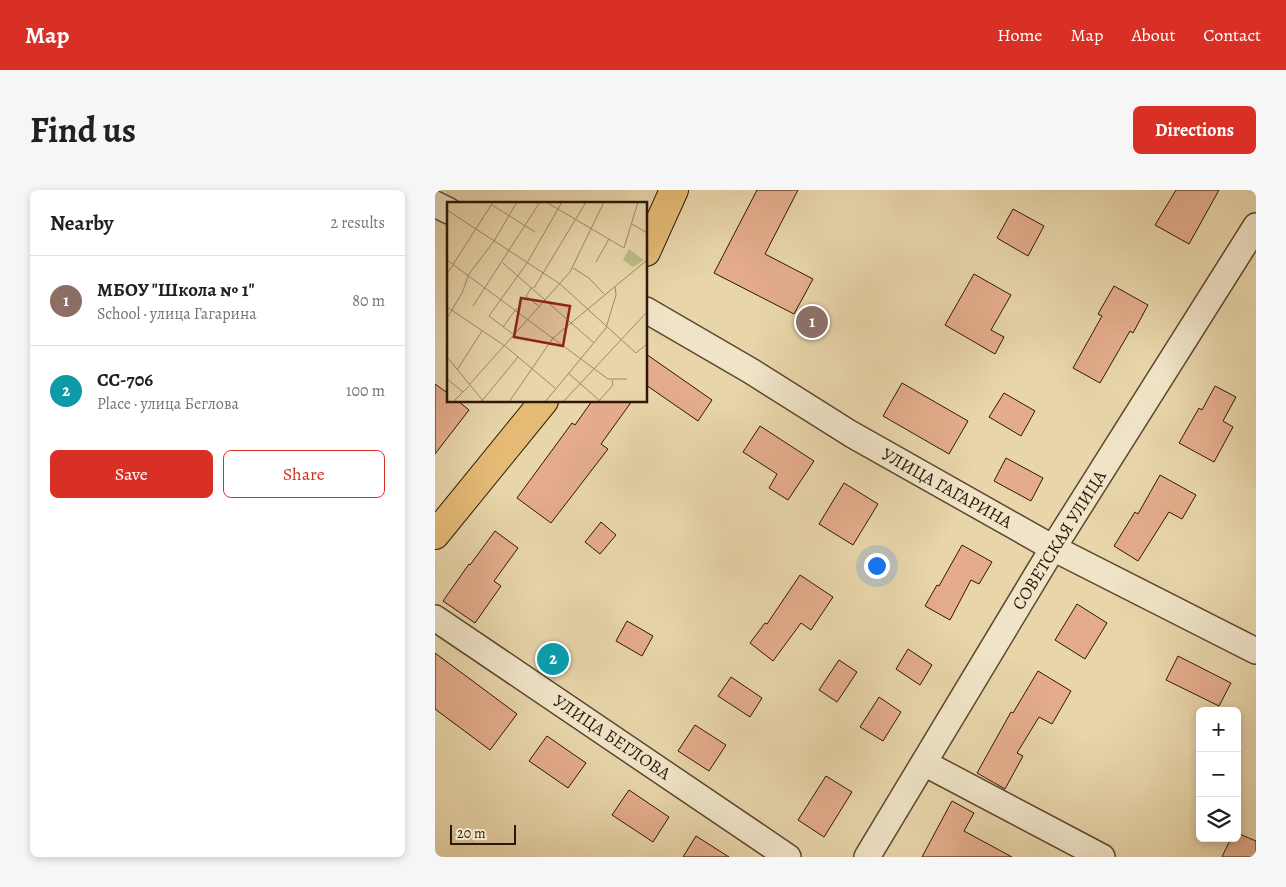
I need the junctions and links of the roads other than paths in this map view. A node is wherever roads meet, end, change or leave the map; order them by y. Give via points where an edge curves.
1 (674, 190) edge
2 (435, 204) edge
3 (447, 209) edge
4 (1256, 226) edge
5 (647, 250) edge
6 (647, 311) edge
7 (543, 402) edge
8 (435, 535) edge
9 (1053, 548) junction
10 (435, 618) edge
11 (1256, 651) edge
12 (923, 763) junction
13 (789, 857) edge
14 (867, 857) edge
15 (1102, 857) edge

1 - 5 main road
2 - 3 street
4 - 9 street, СОВЕТСКАЯ УЛИЦА
6 - 9 street, УЛИЦА ГАГАРИНА via 851,434
7 - 8 main road
9 - 11 street, УЛИЦА ГАГАРИНА
9 - 12 street, СОВЕТСКАЯ УЛИЦА
10 - 13 street, УЛИЦА БЕГЛОВА
12 - 14 street, СОВЕТСКАЯ УЛИЦА
12 - 15 street

